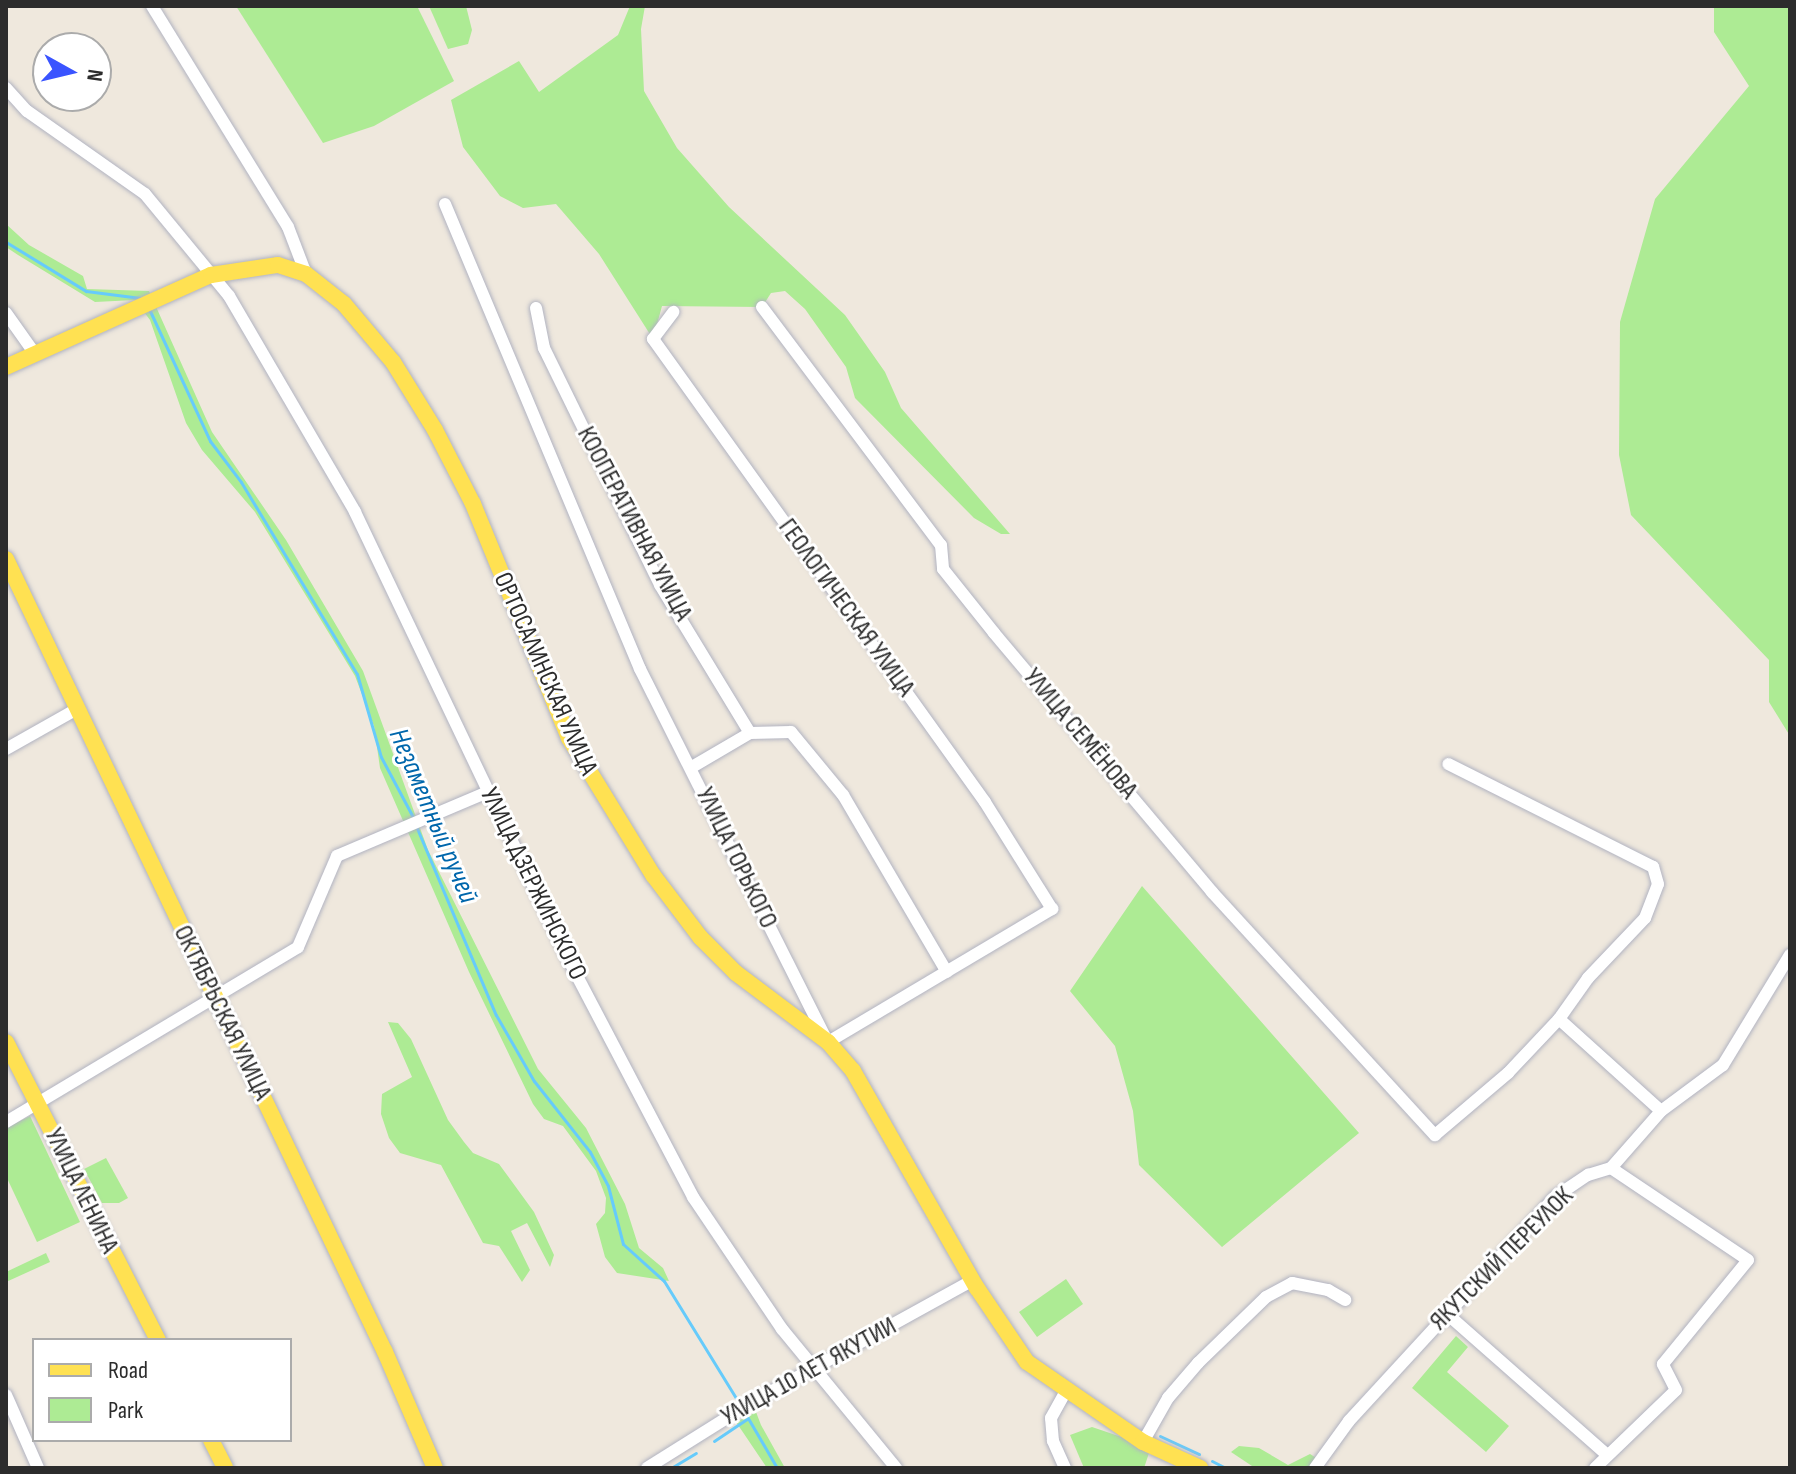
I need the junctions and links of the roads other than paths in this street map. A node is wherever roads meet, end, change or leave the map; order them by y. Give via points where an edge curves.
1 (152, 6) edge
2 (6, 88) edge
3 (445, 204) dead end
4 (306, 274) junction
5 (211, 275) junction
6 (762, 307) dead end
7 (536, 308) dead end
8 (673, 312) dead end
9 (6, 313) edge
10 (35, 354) junction
11 (6, 367) edge
12 (6, 559) edge
13 (77, 709) junction
14 (750, 733) junction
15 (6, 749) edge
16 (1448, 764) dead end
17 (692, 767) junction
18 (488, 792) junction
19 (1790, 955) edge
20 (947, 972) junction
21 (213, 997) junction
22 (1559, 1019) junction
23 (6, 1042) edge
24 (828, 1042) junction
25 (38, 1104) junction
26 (1661, 1111) junction
27 (6, 1122) edge
28 (1611, 1168) junction
29 (973, 1280) junction
30 (1345, 1300) dead end
31 (1446, 1313) junction
32 (157, 1338) edge
33 (815, 1369) junction
34 (1066, 1391) junction
35 (6, 1395) edge
36 (212, 1442) edge
37 (1143, 1442) junction
38 (1606, 1454) junction
39 (38, 1468) edge
40 (225, 1468) edge
41 (435, 1468) edge
42 (647, 1468) edge
43 (896, 1468) edge
44 (1065, 1468) edge
45 (1200, 1468) edge
46 (1315, 1468) edge
47 (1595, 1468) edge

1 - 4 street via 288,227
2 - 5 street, УЛИЦА ДЗЕРЖИНСКОГО via 27,111 145,194
3 - 17 street, УЛИЦА ГОРЬКОГО via 640,669
4 - 5 main road, ОРТОСАЛИНСКАЯ УЛИЦА via 278,265
4 - 24 main road, ОРТОСАЛИНСКАЯ УЛИЦА via 344,304 393,362 435,430 473,504 569,738 653,875 700,937 736,973
5 - 10 main road, ОРТОСАЛИНСКАЯ УЛИЦА
5 - 18 street, УЛИЦА ДЗЕРЖИНСКОГО via 229,296 355,512
6 - 22 street, УЛИЦА СЕМЁНОВА via 941,545 943,569 994,633 1212,892 1435,1135 1508,1073
7 - 14 street, КООПЕРАТИВНАЯ УЛИЦА via 544,348 660,585
8 - 20 street, ГЕОЛОГИЧЕСКАЯ УЛИЦА via 653,339 985,802 1052,909
9 - 10 street
10 - 11 main road, ОРТОСАЛИНСКАЯ УЛИЦА
12 - 13 main road, ОКТЯБРЬСКАЯ УЛИЦА
13 - 15 street
13 - 21 main road, ОКТЯБРЬСКАЯ УЛИЦА
14 - 17 street
14 - 20 street via 791,732 843,795
16 - 22 street via 1653,867 1658,884 1645,918 1588,978
17 - 24 street, УЛИЦА ГОРЬКОГО via 736,865
18 - 21 street via 337,856 298,947
18 - 33 street, УЛИЦА ДЗЕРЖИНСКОГО via 693,1197 727,1253
19 - 26 street, ЯКУТСКИЙ ПЕРЕУЛОК via 1729,1057
20 - 24 street
21 - 25 street
21 - 41 main road, ОКТЯБРЬСКАЯ УЛИЦА via 385,1352
22 - 26 street
23 - 25 main road, УЛИЦА ЛЕНИНА
24 - 29 main road, УЛИЦА ГОРЬКОГО via 853,1071
25 - 27 street
25 - 32 main road, УЛИЦА ЛЕНИНА
26 - 28 street, ЯКУТСКИЙ ПЕРЕУЛОК
28 - 31 street, ЯКУТСКИЙ ПЕРЕУЛОК via 1588,1175 1555,1197
28 - 38 street via 1748,1260 1663,1364 1676,1390
29 - 33 street, УЛИЦА 10 ЛЕТ ЯКУТИИ
29 - 34 main road, УЛИЦА ГОРЬКОГО via 1027,1362
30 - 37 street via 1328,1290 1292,1283 1266,1297 1168,1398
31 - 38 street
31 - 46 street, ЯКУТСКИЙ ПЕРЕУЛОК via 1349,1421
33 - 42 street, УЛИЦА 10 ЛЕТ ЯКУТИИ
33 - 43 street, УЛИЦА ДЗЕРЖИНСКОГО
34 - 37 main road, УЛИЦА ГОРЬКОГО
34 - 44 street via 1051,1418 1053,1441
35 - 39 street
36 - 40 main road
37 - 45 main road, УЛИЦА ГОРЬКОГО
38 - 47 street

